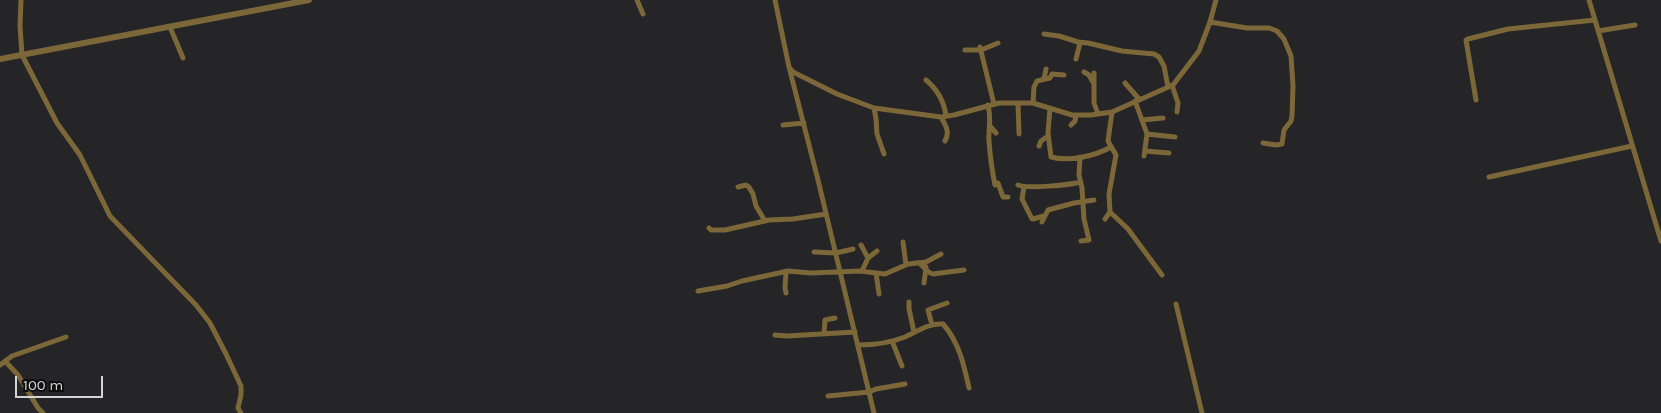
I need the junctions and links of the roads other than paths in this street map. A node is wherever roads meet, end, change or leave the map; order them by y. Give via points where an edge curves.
1 (22, 0) edge
2 (309, 0) edge
3 (637, 0) edge
4 (775, 0) edge
5 (1216, 0) edge
6 (1589, 0) edge
7 (643, 14) dead end
8 (1595, 20) junction
9 (1210, 22) junction
10 (1635, 25) dead end
11 (170, 27) junction
12 (1598, 31) junction
13 (1044, 34) dead end
14 (998, 43) dead end
15 (1080, 43) junction
16 (980, 49) junction
17 (965, 50) dead end
18 (22, 55) junction
19 (183, 58) dead end
20 (0, 59) edge
21 (1076, 59) dead end
22 (789, 67) junction
23 (1046, 69) dead end
24 (1084, 72) dead end
25 (1094, 73) dead end
26 (1064, 75) dead end
27 (1044, 79) junction
28 (926, 80) dead end
29 (1125, 83) dead end
30 (1095, 84) junction
31 (1170, 86) junction
32 (1137, 100) junction
33 (1476, 100) dead end
34 (1033, 102) junction
35 (1018, 103) junction
36 (991, 105) junction
37 (874, 108) junction
38 (1050, 108) junction
39 (1112, 112) junction
40 (1176, 112) dead end
41 (1098, 114) junction
42 (1076, 115) junction
43 (944, 116) junction
44 (1163, 118) dead end
45 (1142, 120) junction
46 (804, 123) junction
47 (783, 125) dead end
48 (1071, 125) dead end
49 (990, 126) junction
50 (996, 133) dead end
51 (1019, 134) dead end
52 (1147, 134) junction
53 (1048, 136) junction
54 (1175, 137) dead end
55 (945, 141) dead end
56 (1263, 143) dead end
57 (1039, 146) dead end
58 (1632, 146) junction
59 (1111, 147) junction
60 (1169, 153) dead end
61 (884, 154) dead end
62 (1080, 157) junction
63 (1489, 177) dead end
64 (1081, 182) junction
65 (738, 187) dead end
66 (1008, 197) dead end
67 (1094, 200) dead end
68 (1083, 202) junction
69 (1110, 212) junction
70 (826, 214) junction
71 (1105, 219) dead end
72 (765, 221) junction
73 (709, 228) dead end
74 (1081, 241) dead end
75 (903, 242) dead end
76 (1661, 242) edge
77 (861, 245) dead end
78 (853, 248) dead end
79 (876, 251) dead end
80 (814, 252) dead end
81 (836, 253) junction
82 (941, 254) dead end
83 (868, 258) junction
84 (926, 262) junction
85 (919, 263) junction
86 (906, 265) junction
87 (926, 269) junction
88 (964, 270) dead end
89 (840, 271) junction
90 (862, 271) junction
91 (786, 272) junction
92 (876, 274) junction
93 (1162, 275) dead end
94 (924, 282) dead end
95 (698, 291) dead end
96 (786, 293) dead end
97 (878, 294) dead end
98 (909, 302) dead end
99 (947, 303) dead end
100 (1176, 304) dead end
101 (834, 318) dead end
102 (932, 325) junction
103 (855, 332) junction
104 (914, 332) junction
105 (824, 334) junction
106 (775, 335) dead end
107 (66, 337) dead end
108 (892, 341) junction
109 (858, 345) junction
110 (2, 363) edge
111 (902, 366) dead end
112 (905, 384) dead end
113 (969, 388) dead end
114 (870, 392) junction
115 (828, 396) dead end
116 (43, 413) edge
117 (241, 413) edge
118 (874, 413) edge
119 (1202, 413) edge

1 - 18 street
2 - 11 street
3 - 7 street
4 - 22 street
5 - 9 street
6 - 8 street
8 - 12 street
8 - 33 street via 1508,29 1466,40
9 - 31 street via 1199,51
9 - 56 street via 1269,28 1280,34 1288,46 1293,86 1292,118 1284,130 1282,144
10 - 12 street
11 - 18 street
11 - 19 street
12 - 58 street
13 - 15 street
14 - 16 street
15 - 21 street
15 - 31 street via 1156,55 1164,66
16 - 17 street
16 - 36 street
18 - 20 street
18 - 117 street via 56,123 80,155 110,216 210,322 241,386 238,408
22 - 37 street via 837,94
22 - 46 street
23 - 27 street
24 - 30 street
25 - 30 street
26 - 27 street via 1052,74
27 - 34 street via 1035,84
28 - 43 street via 939,94
29 - 32 street
30 - 41 street via 1094,103
31 - 32 street
31 - 40 street via 1178,103
32 - 39 street
32 - 45 street
34 - 35 street
34 - 38 street
35 - 36 street
35 - 51 street
36 - 43 street
36 - 49 street
37 - 43 street
37 - 61 street via 877,134
38 - 42 street
38 - 53 street
39 - 41 street
39 - 59 street via 1108,138
41 - 42 street
42 - 48 street
43 - 55 street via 948,132
44 - 45 street
45 - 52 street
46 - 47 street
46 - 70 street
49 - 50 street
49 - 66 street via 994,183 998,184 1003,197
52 - 54 street
52 - 60 street via 1145,154
53 - 57 street
53 - 62 street via 1051,157
58 - 63 street
58 - 76 street
59 - 62 street
59 - 69 street via 1116,155 1109,194
62 - 64 street
64 - 68 street
64 - 68 street via 1021,186 1022,199 1033,220 1043,219 1048,210
65 - 72 street via 749,187
67 - 68 street
68 - 74 street via 1089,240
69 - 71 street
69 - 93 street via 1128,229
70 - 72 street
70 - 81 street
72 - 73 street via 725,230
75 - 86 street
77 - 83 street
78 - 81 street
79 - 83 street
80 - 81 street
81 - 89 street
82 - 84 street
83 - 90 street
84 - 85 street
84 - 87 street
85 - 86 street
85 - 87 street
86 - 92 street via 885,274
87 - 88 street via 937,274
87 - 94 street
89 - 90 street
89 - 91 street
89 - 103 street
90 - 92 street
91 - 95 street
91 - 96 street
92 - 97 street
98 - 104 street
99 - 102 street via 928,310
100 - 119 street
101 - 105 street via 825,320
102 - 104 street
102 - 113 street via 943,324 954,339 962,356
103 - 105 street
103 - 109 street
104 - 108 street
105 - 106 street
107 - 110 street via 12,356
108 - 109 street
108 - 111 street
109 - 114 street
110 - 116 street via 18,375
112 - 114 street
114 - 115 street
114 - 118 street

